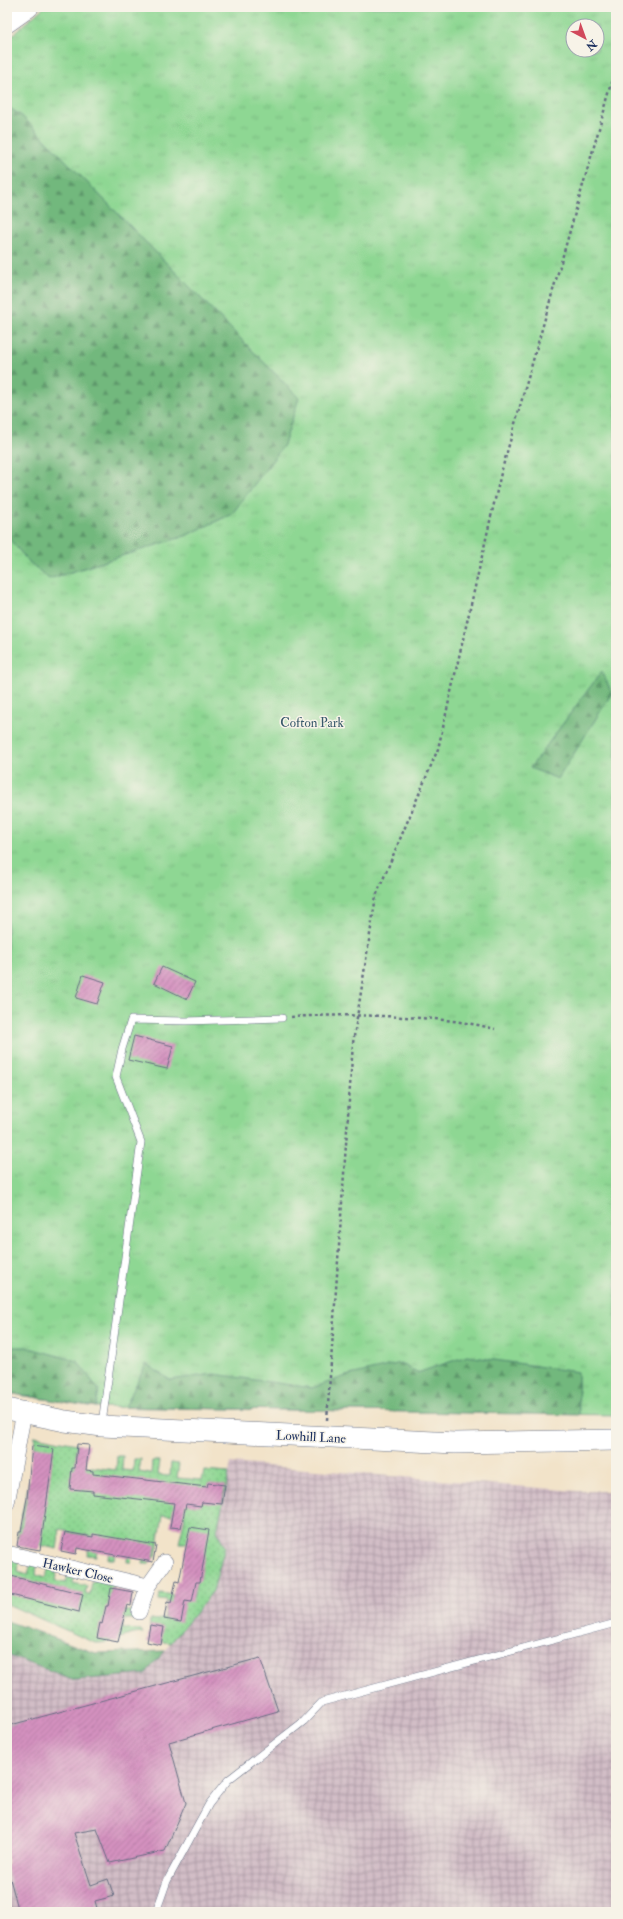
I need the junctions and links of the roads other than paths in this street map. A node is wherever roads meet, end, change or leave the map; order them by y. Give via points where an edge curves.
1 (282, 1018) road end
2 (16, 1411) edge
3 (102, 1426) junction
4 (616, 1440) edge
5 (7, 1503) edge
6 (7, 1553) edge
7 (165, 1562) dead end
8 (148, 1586) junction
9 (139, 1612) dead end
10 (616, 1623) edge
11 (156, 1912) edge

1 - 3 lane via 130,1020 116,1077 141,1142
2 - 3 street, Lowhill Lane
2 - 5 street
3 - 4 street, Lowhill Lane via 455,1443
6 - 8 street, Hawker Close
7 - 8 street
8 - 9 street
10 - 11 lane via 322,1702 304,1721 228,1780 209,1804 168,1880

